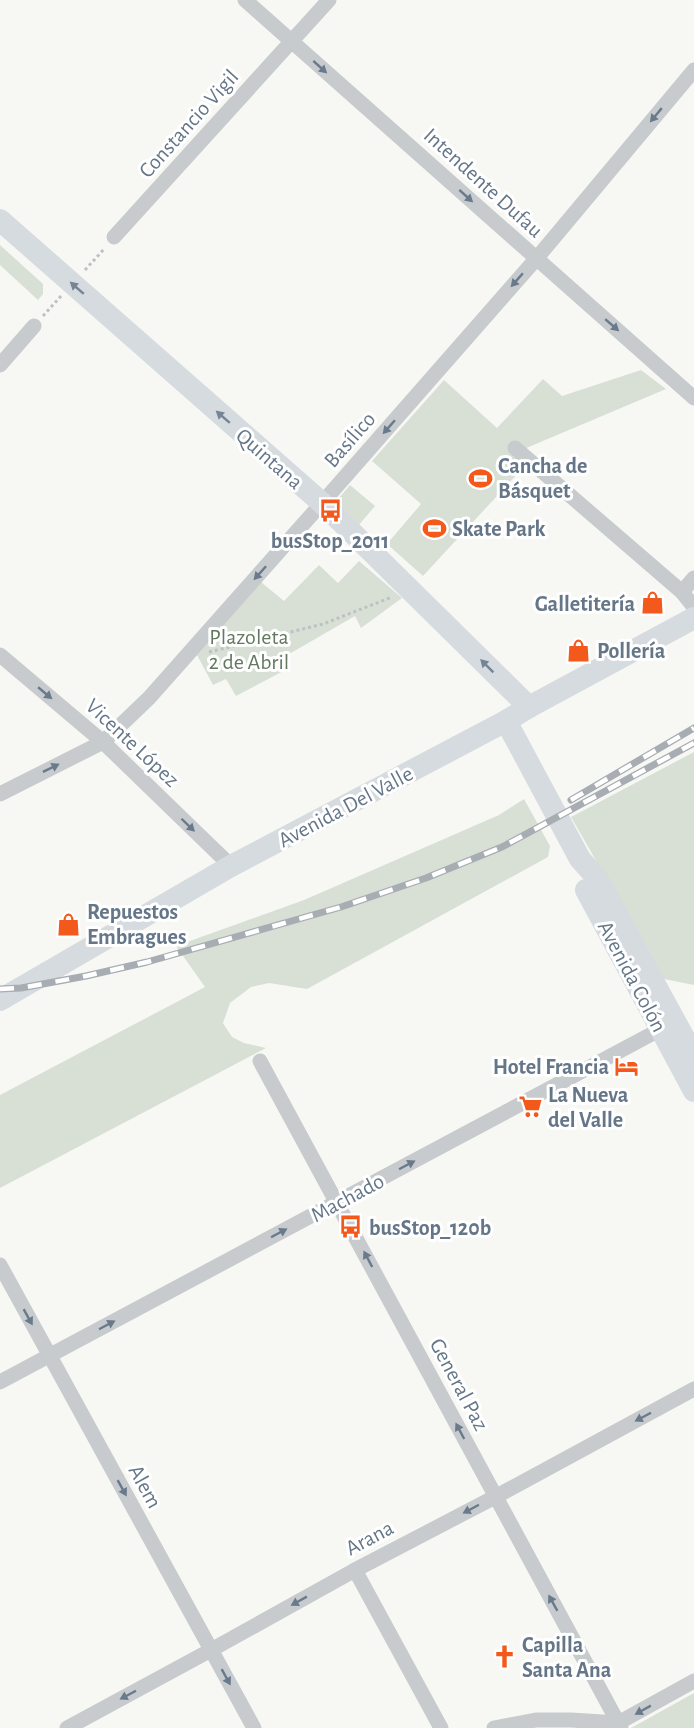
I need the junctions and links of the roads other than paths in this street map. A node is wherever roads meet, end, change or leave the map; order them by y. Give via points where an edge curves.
1 (245, 0) edge
2 (329, 0) edge
3 (292, 42) junction
4 (694, 70) edge
5 (0, 220) edge
6 (114, 237) road end
7 (536, 259) junction
8 (34, 326) road end
9 (0, 365) edge
10 (694, 398) edge
11 (515, 448) dead end
12 (322, 503) junction
13 (694, 578) edge
14 (682, 592) junction
15 (694, 607) edge
16 (694, 618) edge
17 (0, 655) edge
18 (529, 707) junction
19 (506, 721) junction
20 (103, 742) junction
21 (0, 794) edge
22 (231, 866) junction
23 (0, 1000) edge
24 (677, 1021) edge
25 (687, 1046) edge
26 (260, 1061) dead end
27 (694, 1091) edge
28 (337, 1202) junction
29 (0, 1265) edge
30 (50, 1356) junction
31 (0, 1382) edge
32 (694, 1389) edge
33 (495, 1497) junction
34 (355, 1570) junction
35 (211, 1650) junction
36 (694, 1682) edge
37 (619, 1726) edge
38 (67, 1728) edge
39 (254, 1728) edge
40 (441, 1728) edge
41 (494, 1728) edge

1 - 3 street, Intendente Dufau
2 - 3 street, Constancio Vigil
3 - 6 street, Constancio Vigil
3 -> 7 street, Intendente Dufau
4 -> 7 street, Basílico
12 -> 5 main road, Quintana
7 -> 10 street, Intendente Dufau
7 -> 12 street, Basílico
8 - 9 street
11 - 14 street
18 -> 12 main road, Quintana
12 -> 20 street, Basílico via 149,698
13 - 14 street
14 - 15 street
16 - 18 main road, Avenida Del Valle
17 -> 20 street, Vicente López
18 - 19 main road, Avenida Del Valle
19 - 22 main road, Avenida Del Valle
19 - 24 main road, Avenida Colón via 580,859 597,878
21 -> 20 street, Basílico
20 -> 22 street, Vicente López
22 - 23 main road, Avenida Del Valle
24 - 25 main road, Avenida Colón
28 -> 24 street, Machado
25 - 27 main road, Avenida Colón
26 - 28 street, General Paz
30 -> 28 street, Machado
33 -> 28 street, General Paz
29 -> 30 street, Alem
30 - 31 street, Machado
30 -> 35 street, Alem
32 -> 33 street, Arana
33 -> 34 street, Arana
37 -> 33 street, General Paz
34 -> 35 street, Arana
34 - 40 street
35 -> 38 street, Arana
35 -> 39 street, Alem
36 -> 37 street
37 - 41 street via 536,1720

